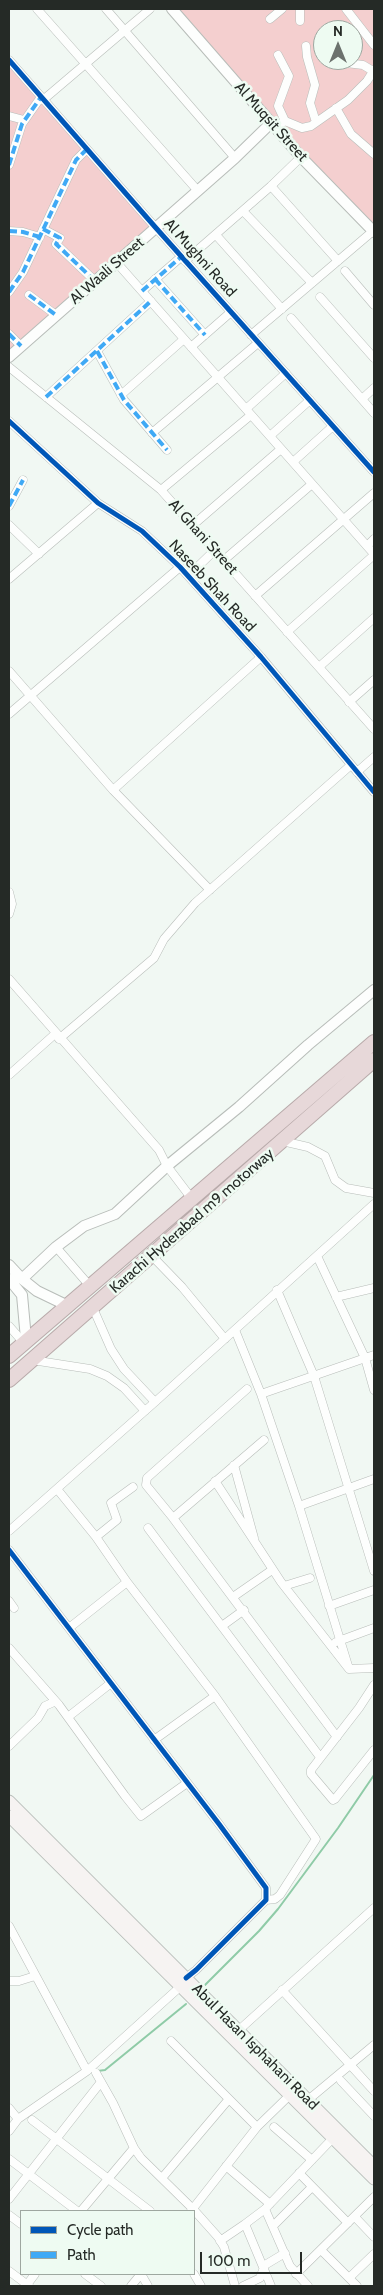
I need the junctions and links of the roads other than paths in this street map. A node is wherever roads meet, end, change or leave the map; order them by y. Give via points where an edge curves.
1 (37, 9) edge
2 (106, 9) edge
3 (150, 9) edge
4 (172, 9) edge
5 (282, 9) edge
6 (300, 9) edge
7 (351, 10) edge
8 (270, 19) dead end
9 (300, 21) dead end
10 (125, 31) junction
11 (374, 45) edge
12 (306, 46) dead end
13 (278, 55) dead end
14 (9, 60) edge
15 (86, 64) junction
16 (374, 70) edge
17 (42, 98) junction
18 (336, 108) junction
19 (9, 116) edge
20 (24, 120) junction
21 (316, 122) junction
22 (278, 124) junction
23 (87, 149) junction
24 (374, 154) edge
25 (301, 157) junction
26 (235, 158) junction
27 (9, 165) edge
28 (271, 186) junction
29 (198, 191) junction
30 (243, 211) junction
31 (156, 228) junction
32 (9, 231) edge
33 (374, 232) edge
34 (42, 233) junction
35 (216, 235) junction
36 (183, 259) junction
37 (338, 261) junction
38 (117, 262) junction
39 (345, 270) dead end
40 (155, 279) junction
41 (95, 282) junction
42 (312, 283) junction
43 (142, 291) junction
44 (9, 292) edge
45 (29, 295) dead end
46 (320, 298) dead end
47 (151, 301) junction
48 (374, 305) edge
49 (282, 309) junction
50 (231, 312) junction
51 (56, 315) junction
52 (291, 318) dead end
53 (9, 334) edge
54 (205, 335) junction
55 (251, 335) junction
56 (184, 339) junction
57 (258, 343) junction
58 (21, 346) junction
59 (191, 347) junction
60 (97, 351) junction
61 (9, 357) edge
62 (374, 358) edge
63 (9, 367) edge
64 (286, 373) junction
65 (218, 377) junction
66 (374, 388) edge
67 (121, 395) junction
68 (46, 397) junction
69 (362, 399) junction
70 (310, 400) junction
71 (249, 412) junction
72 (374, 413) edge
73 (9, 421) edge
74 (333, 426) junction
75 (152, 433) junction
76 (270, 436) junction
77 (281, 449) junction
78 (167, 450) dead end
79 (293, 462) junction
80 (374, 472) edge
81 (23, 480) dead end
82 (312, 484) junction
83 (161, 490) junction
84 (374, 493) edge
85 (98, 503) junction
86 (9, 506) edge
87 (344, 520) junction
88 (9, 525) edge
89 (193, 525) junction
90 (374, 539) edge
91 (366, 546) junction
92 (215, 550) junction
93 (39, 554) junction
94 (374, 555) edge
95 (224, 560) junction
96 (180, 567) junction
97 (188, 576) junction
98 (9, 579) edge
99 (256, 596) junction
100 (374, 618) edge
101 (287, 632) junction
102 (261, 657) junction
103 (319, 667) junction
104 (9, 671) edge
105 (374, 680) edge
106 (30, 696) junction
107 (350, 702) junction
108 (9, 714) edge
109 (374, 729) edge
110 (374, 757) edge
111 (351, 765) junction
112 (357, 772) junction
113 (113, 790) junction
114 (374, 792) edge
115 (210, 890) junction
116 (9, 892) edge
117 (9, 914) edge
118 (9, 979) edge
119 (374, 990) edge
120 (57, 1036) junction
121 (374, 1042) edge
122 (374, 1060) edge
123 (9, 1075) edge
124 (282, 1141) junction
125 (167, 1166) junction
126 (374, 1193) edge
127 (192, 1199) junction
128 (374, 1204) edge
129 (56, 1247) junction
130 (150, 1254) junction
131 (317, 1256) junction
132 (9, 1265) edge
133 (9, 1279) edge
134 (89, 1285) junction
135 (16, 1286) edge
136 (374, 1288) edge
137 (278, 1290) junction
138 (336, 1297) junction
139 (66, 1305) junction
140 (93, 1308) junction
141 (9, 1326) edge
142 (235, 1330) junction
143 (225, 1339) junction
144 (25, 1341) junction
145 (374, 1355) edge
146 (9, 1356) edge
147 (365, 1358) junction
148 (32, 1360) junction
149 (314, 1376) junction
150 (9, 1380) edge
151 (247, 1389) dead end
152 (374, 1390) edge
153 (261, 1394) junction
154 (155, 1402) junction
155 (145, 1411) junction
156 (264, 1440) dead end
157 (234, 1465) junction
158 (374, 1478) edge
159 (215, 1481) junction
160 (133, 1487) dead end
161 (349, 1488) junction
162 (57, 1489) junction
163 (298, 1506) junction
164 (174, 1518) junction
165 (148, 1528) dead end
166 (9, 1531) edge
167 (96, 1536) junction
168 (257, 1547) junction
169 (9, 1550) edge
170 (272, 1570) junction
171 (374, 1571) edge
172 (310, 1578) dead end
173 (127, 1582) junction
174 (284, 1586) junction
175 (374, 1590) edge
176 (234, 1597) junction
177 (329, 1606) junction
178 (244, 1610) junction
179 (222, 1626) junction
180 (69, 1628) junction
181 (374, 1628) edge
182 (340, 1641) junction
183 (330, 1645) junction
184 (9, 1648) edge
185 (374, 1668) edge
186 (349, 1670) junction
187 (111, 1683) junction
188 (374, 1685) edge
189 (215, 1696) junction
190 (54, 1702) junction
191 (68, 1717) junction
192 (337, 1737) junction
193 (154, 1740) junction
194 (9, 1746) edge
195 (374, 1750) edge
196 (320, 1757) junction
197 (187, 1783) junction
198 (9, 1801) edge
199 (12, 1816) edge
200 (266, 1900) junction
201 (374, 1908) edge
202 (9, 1926) edge
203 (11, 1937) edge
204 (35, 1976) junction
205 (9, 1980) edge
206 (183, 1982) junction
207 (282, 1990) junction
208 (239, 2030) junction
209 (171, 2041) dead end
210 (374, 2045) edge
211 (351, 2064) junction
212 (87, 2071) junction
213 (96, 2073) dead end
214 (340, 2081) dead end
215 (101, 2082) junction
216 (374, 2091) edge
217 (293, 2092) junction
218 (230, 2100) junction
219 (308, 2100) junction
220 (9, 2108) edge
221 (374, 2116) edge
222 (18, 2119) junction
223 (32, 2120) dead end
224 (257, 2127) junction
225 (274, 2127) dead end
226 (9, 2131) edge
227 (56, 2138) junction
228 (333, 2138) junction
229 (134, 2148) junction
230 (9, 2159) edge
231 (312, 2160) junction
232 (226, 2166) junction
233 (374, 2166) edge
234 (299, 2173) junction
235 (28, 2174) junction
236 (109, 2178) junction
237 (162, 2178) junction
238 (374, 2180) edge
239 (312, 2187) junction
240 (374, 2197) edge
241 (9, 2199) edge
242 (267, 2206) junction
243 (76, 2210) edge
244 (82, 2210) edge
245 (149, 2210) edge
246 (192, 2210) edge
247 (195, 2213) edge
248 (9, 2215) edge
249 (355, 2217) junction
250 (20, 2223) edge
251 (348, 2223) junction
252 (245, 2224) junction
253 (273, 2226) junction
254 (374, 2237) edge
255 (220, 2241) junction
256 (321, 2250) junction
257 (285, 2253) junction
258 (374, 2254) edge
259 (263, 2268) junction
260 (9, 2271) edge
261 (296, 2274) junction
262 (34, 2275) edge
263 (86, 2275) edge
264 (140, 2275) edge
265 (142, 2275) edge
266 (195, 2275) edge
267 (349, 2278) junction
268 (27, 2286) edge
269 (101, 2286) edge
270 (131, 2286) edge
271 (148, 2286) edge
272 (201, 2286) edge
273 (234, 2286) edge
274 (243, 2286) edge
275 (271, 2286) edge
276 (308, 2286) edge
277 (356, 2286) edge

1 - 15 street
2 - 10 street
3 - 10 street
4 - 22 street, Al Muqsit Street
5 - 8 street
6 - 9 street
7 - 11 street
10 - 15 street
10 - 26 street
12 - 21 street via 315,85 310,103
13 - 22 street via 290,76 278,106
14 - 17 street, Al Mughni Road
15 - 17 street
15 - 29 street
16 - 18 street via 361,88
17 - 20 street
17 - 23 street, Al Mughni Road
18 - 21 street
18 - 24 street via 350,134
19 - 20 street
20 - 27 street
21 - 22 street via 302,128
22 - 25 street, Al Muqsit Street
22 - 26 street, Al Waali Street
23 - 31 street, Al Mughni Road
23 - 34 street via 76,160
25 - 28 street
25 - 33 street, Al Muqsit Street
26 - 29 street, Al Waali Street
28 - 30 street
28 - 37 street
29 - 31 street, Al Waali Street
30 - 35 street
30 - 42 street
31 - 36 street, Al Mughni Road
31 - 38 street, Al Waali Street
32 - 34 street
33 - 37 street
34 - 41 street via 60,238 56,244
34 - 44 street
35 - 36 street
35 - 49 street
36 - 40 street
36 - 50 street, Al Mughni Road
37 - 42 street
38 - 41 street, Al Waali Street
38 - 43 street
39 - 48 street
40 - 43 street
40 - 54 street
41 - 51 street, Al Waali Street
42 - 49 street
43 - 47 street
45 - 51 street
46 - 62 street
47 - 56 street
47 - 60 street
49 - 55 street
50 - 54 street
50 - 55 street, Al Mughni Road
51 - 58 street, Al Waali Street
52 - 69 street
53 - 58 street
54 - 59 street
55 - 57 street, Al Mughni Road
56 - 59 street
56 - 67 street
57 - 64 street, Al Mughni Road
57 - 65 street
58 - 61 street, Al Waali Street
59 - 65 street
60 - 67 street
60 - 68 street
63 - 68 street, Al Ghani Street
64 - 70 street, Al Mughni Road
64 - 71 street
65 - 71 street
65 - 75 street
66 - 69 street
67 - 75 street
68 - 83 street, Al Ghani Street
69 - 72 street
70 - 74 street, Al Mughni Road
70 - 76 street
71 - 76 street
71 - 83 street
73 - 85 street, Naseeb Shah Road
74 - 79 street
74 - 80 street, Al Mughni Road
75 - 78 street
76 - 77 street
77 - 79 street
77 - 89 street
79 - 82 street
81 - 86 street
82 - 87 street
82 - 95 street
83 - 89 street, Al Ghani Street
84 - 87 street
85 - 93 street
85 - 96 street, Naseeb Shah Road via 142,531
87 - 91 street
87 - 99 street
88 - 93 street
89 - 92 street, Al Ghani Street
90 - 91 street
91 - 94 street
92 - 95 street, Al Ghani Street
92 - 97 street
93 - 98 street
94 - 101 street
95 - 99 street, Al Ghani Street
96 - 97 street, Naseeb Shah Road
96 - 106 street
97 - 102 street, Naseeb Shah Road
99 - 101 street, Al Ghani Street
100 - 103 street
101 - 103 street, Al Ghani Street
102 - 111 street, Naseeb Shah Road
102 - 113 street
103 - 107 street, Al Ghani Street
104 - 106 street
105 - 107 street
106 - 108 street
106 - 113 street
107 - 109 street, Al Ghani Street
110 - 112 street
111 - 112 street, Naseeb Shah Road
111 - 115 street
112 - 114 street, Naseeb Shah Road
113 - 115 street
115 - 120 street via 164,939 154,958
116 - 117 street via 12,904
118 - 120 street
119 - 125 street
120 - 123 street
120 - 125 street via 158,1150
121 - 127 highway
122 - 124 highway, Karachi Hyderabad m9 motorway
124 - 126 street via 308,1147 325,1156 335,1180 346,1188
124 - 130 highway, Karachi Hyderabad m9 motorway
125 - 127 street
125 - 129 street via 115,1214 84,1226
127 - 134 highway
128 - 131 street
129 - 134 street
129 - 135 street
130 - 140 highway, Karachi Hyderabad m9 motorway
130 - 143 street
131 - 137 street
131 - 138 street
132 - 135 street
133 - 135 street
134 - 139 highway
135 - 139 street via 37,1291
135 - 144 street via 22,1296
136 - 138 street
137 - 142 street
137 - 149 street
138 - 147 street
139 - 144 highway
140 - 148 highway, Karachi Hyderabad m9 motorway
140 - 154 street via 111,1349 124,1369
141 - 144 street
142 - 143 street
142 - 153 street
143 - 154 street
144 - 146 highway
145 - 147 street
147 - 149 street
147 - 152 street
148 - 150 highway, Karachi Hyderabad m9 motorway
148 - 155 street via 99,1372 124,1388
149 - 153 street
149 - 161 street
151 - 164 street via 147,1478 146,1486
153 - 163 street
154 - 155 street
155 - 162 street
156 - 157 street
157 - 159 street
157 - 168 street
158 - 161 street
159 - 164 street
159 - 168 street
160 - 167 street via 111,1503 117,1520
161 - 163 street
161 - 171 street
162 - 166 street
162 - 167 street
163 - 177 street
164 - 176 street
165 - 179 street
167 - 173 street
168 - 170 street
169 - 180 street
170 - 174 street
170 - 176 street
172 - 174 street
173 - 180 street
173 - 189 street
174 - 183 street
175 - 177 street
176 - 178 street
177 - 182 street
178 - 179 street
178 - 192 street
179 - 196 street
180 - 187 street
181 - 182 street
182 - 183 street
182 - 186 street
183 - 186 street
184 - 190 street
185 - 186 street
187 - 191 street
187 - 193 street
188 - 192 street
189 - 193 street
189 - 200 street via 316,1839 280,1896
190 - 191 street
190 - 194 street via 45,1706 38,1718
191 - 197 street via 141,1816
192 - 196 street
193 - 197 street
195 - 196 street via 338,1797 332,1800 310,1772
197 - 200 street via 266,1888
198 - 199 main road, Abul Hasan Isphahani Road
199 - 206 main road, Abul Hasan Isphahani Road
200 - 206 street
201 - 207 street
202 - 203 street
203 - 204 street
204 - 205 street via 19,1981
204 - 212 street
206 - 208 main road, Abul Hasan Isphahani Road
206 - 212 street
206 - 217 main road, Abul Hasan Isphahani Road
207 - 208 street
207 - 211 street
208 - 217 main road, Abul Hasan Isphahani Road
209 - 218 street
210 - 211 street
211 - 216 street
211 - 219 street
212 - 222 street
213 - 215 street
214 - 221 street
215 - 227 street
215 - 229 street
217 - 219 main road, Abul Hasan Isphahani Road
217 - 224 street
217 - 228 main road, Abul Hasan Isphahani Road
218 - 224 street
218 - 237 street
219 - 233 main road, Abul Hasan Isphahani Road
220 - 222 street
222 - 226 street
223 - 227 street
224 - 232 street
225 - 231 street
227 - 235 street
227 - 236 street
228 - 231 street
228 - 238 main road, Abul Hasan Isphahani Road
229 - 236 street
229 - 237 street
230 - 235 street
231 - 234 street
232 - 242 street
232 - 246 street
234 - 239 street
234 - 242 street
235 - 241 street
235 - 243 street
236 - 244 street
236 - 245 street
237 - 246 street
239 - 251 street
239 - 253 street
240 - 249 street
242 - 252 street
242 - 253 street
247 - 255 street
248 - 250 street
249 - 251 street
249 - 254 street
251 - 256 street
252 - 255 street
252 - 259 street
253 - 257 street
255 - 273 street
256 - 261 street
256 - 267 street
257 - 259 street
257 - 261 street
258 - 267 street
259 - 274 street via 260,2278
259 - 275 street
260 - 268 street
261 - 276 street
262 - 268 street
263 - 269 street
264 - 270 street
265 - 271 street
266 - 272 street
267 - 277 street

